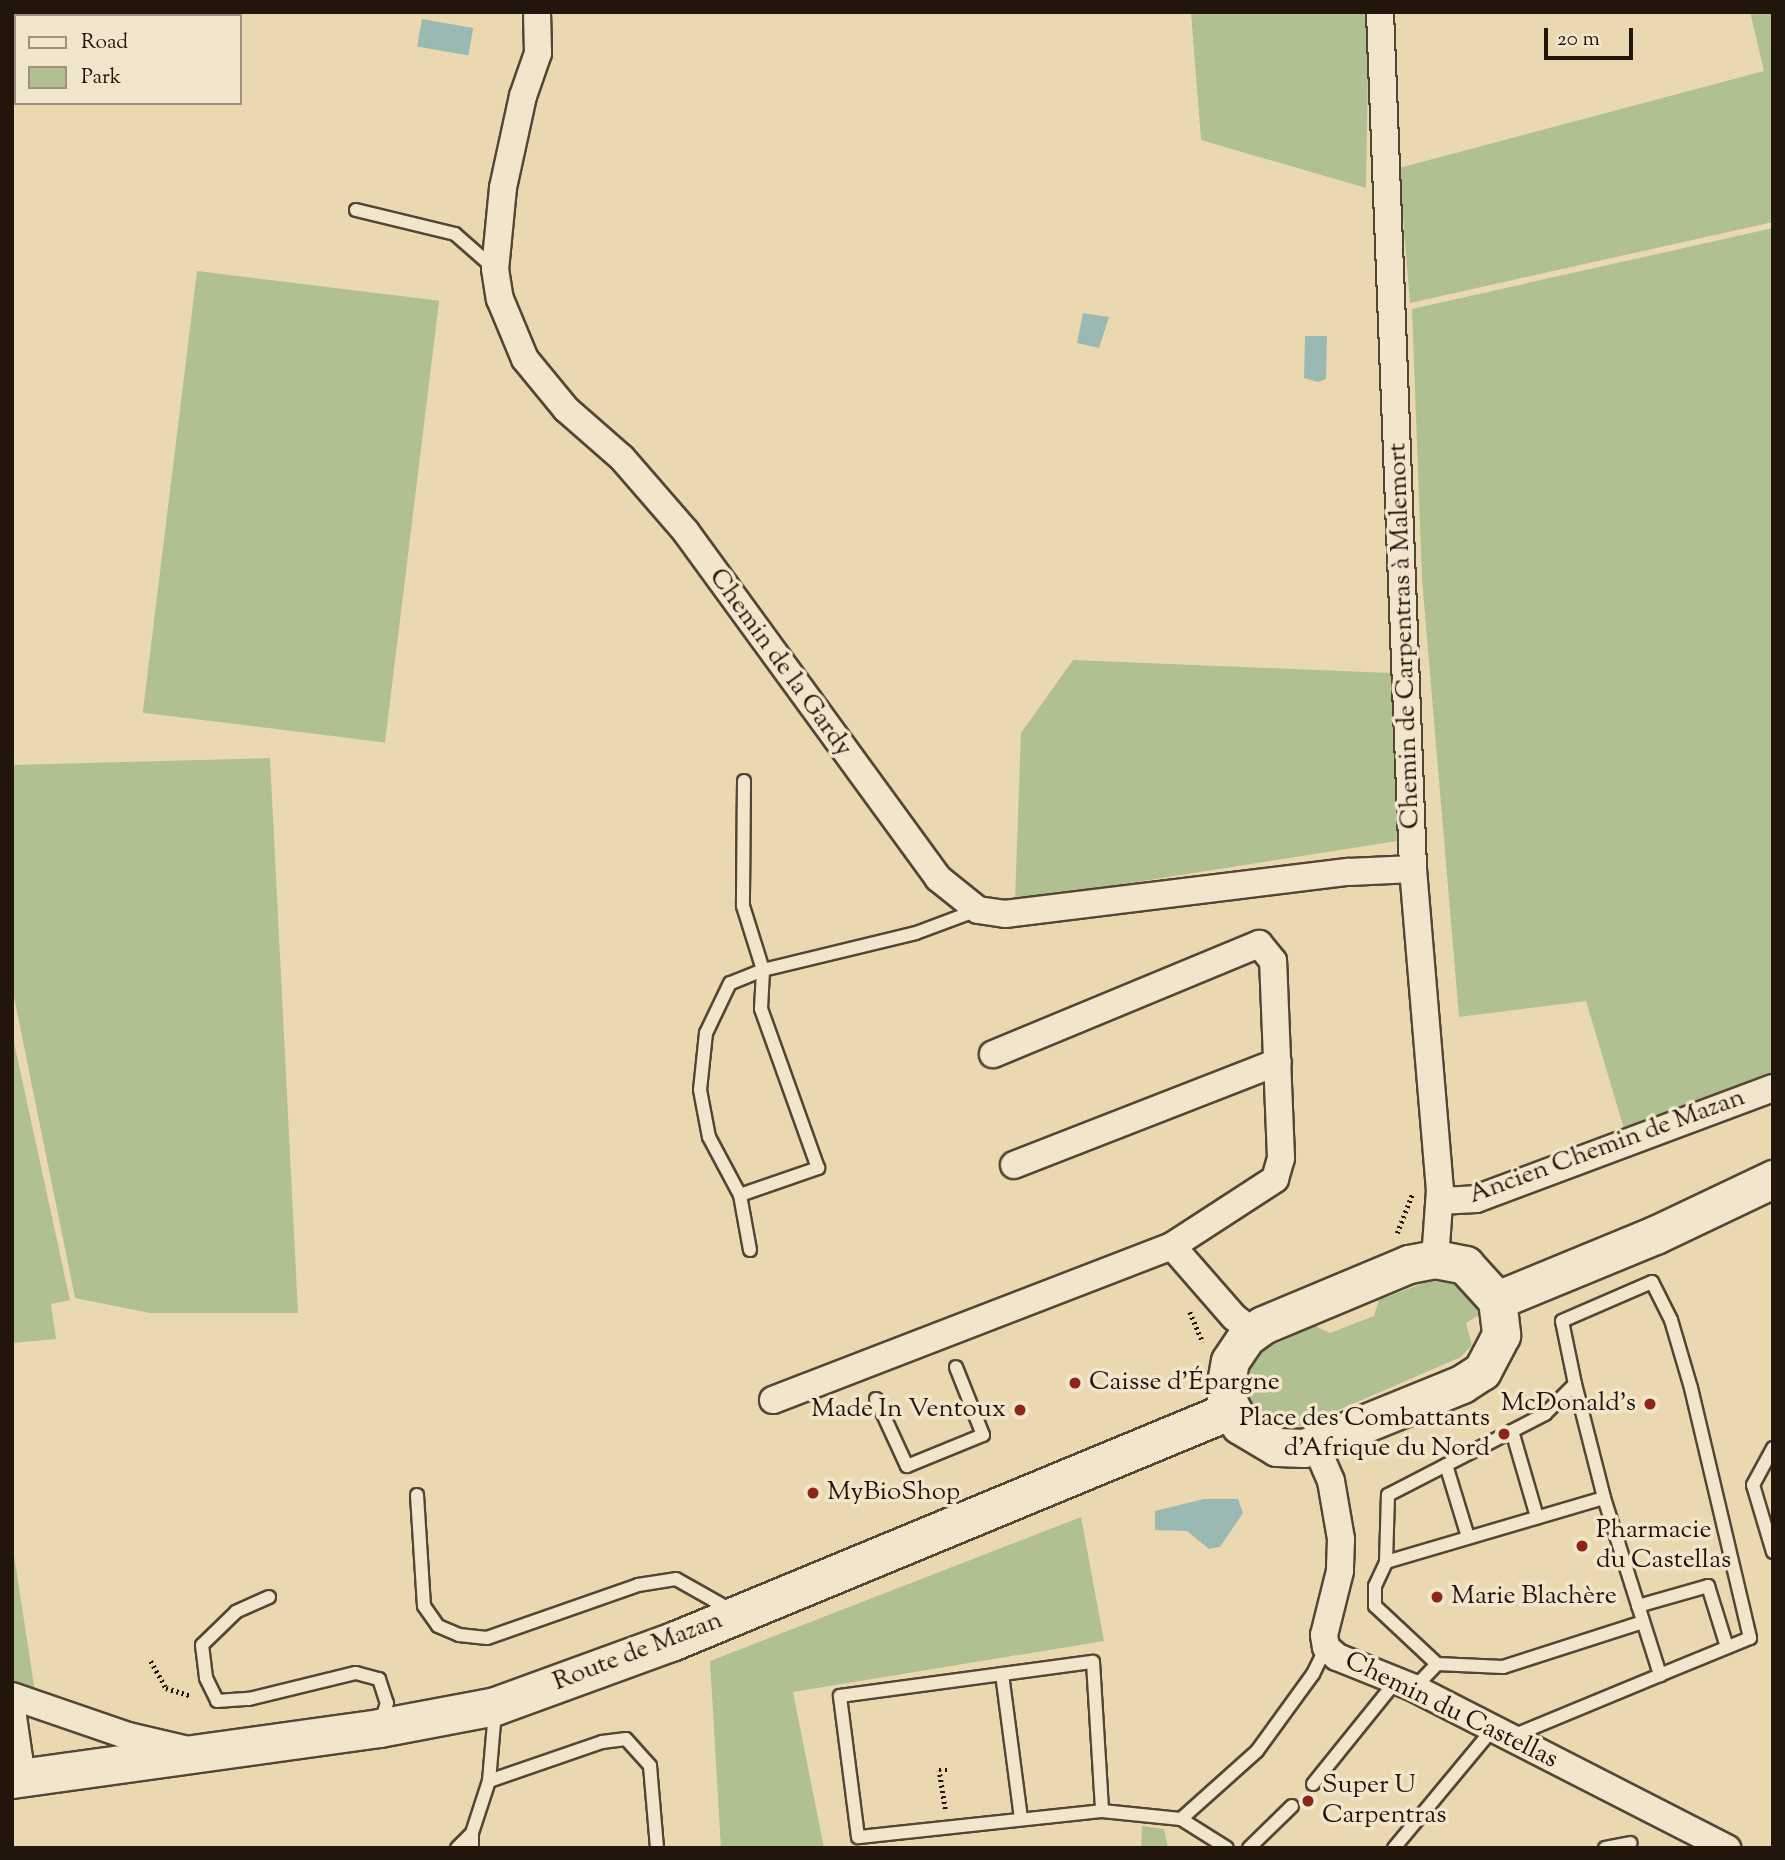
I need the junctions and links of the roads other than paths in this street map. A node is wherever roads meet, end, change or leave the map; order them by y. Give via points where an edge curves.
1 (537, 12) edge
2 (1380, 12) edge
3 (356, 210) dead end
4 (495, 269) junction
5 (744, 781) dead end
6 (1413, 869) junction
7 (978, 910) junction
8 (763, 971) junction
9 (993, 1054) dead end
10 (1278, 1062) junction
11 (1773, 1088) edge
12 (1014, 1165) dead end
13 (1773, 1179) edge
14 (740, 1195) junction
15 (1773, 1195) edge
16 (1440, 1196) junction
17 (1655, 1235) junction
18 (1172, 1246) junction
19 (750, 1250) dead end
20 (1435, 1259) junction
21 (1497, 1300) junction
22 (1253, 1332) junction
23 (956, 1367) dead end
24 (1576, 1384) junction
25 (876, 1399) dead end
26 (773, 1400) dead end
27 (1231, 1410) junction
28 (1511, 1431) junction
29 (1315, 1444) junction
30 (1773, 1448) edge
31 (1446, 1465) junction
32 (417, 1495) dead end
33 (1604, 1498) junction
34 (1537, 1517) junction
35 (1468, 1537) junction
36 (1773, 1552) edge
37 (1385, 1562) junction
38 (269, 1597) dead end
39 (1638, 1606) junction
40 (737, 1614) junction
41 (1643, 1622) junction
42 (1326, 1647) junction
43 (1727, 1647) junction
44 (1437, 1664) junction
45 (1002, 1674) junction
46 (1660, 1675) junction
47 (1405, 1684) junction
48 (12, 1696) edge
49 (495, 1706) junction
50 (12, 1710) edge
51 (379, 1728) junction
52 (1501, 1734) junction
53 (202, 1752) junction
54 (12, 1773) edge
55 (12, 1779) edge
56 (489, 1781) junction
57 (1313, 1784) dead end
58 (1292, 1806) dead end
59 (1102, 1811) junction
60 (1021, 1819) junction
61 (1181, 1819) junction
62 (472, 1832) junction
63 (1631, 1843) dead end
64 (457, 1848) edge
65 (472, 1848) edge
66 (657, 1848) edge
67 (1227, 1848) edge
68 (1249, 1848) edge
69 (1394, 1848) edge
70 (1605, 1848) edge
71 (1727, 1848) edge

1 - 4 street, Chemin de la Gardy via 538,53 523,96 503,188
2 - 6 street, Chemin de Carpentras à Malemort
3 - 4 lane via 455,234
4 - 7 street, Chemin de la Gardy via 500,299 525,359 566,409 622,458 686,532 938,878
5 - 8 lane via 743,906
6 - 7 street via 1349,872 1005,914
6 - 16 street, Chemin de Carpentras à Malemort
7 - 8 lane via 916,933
8 - 14 lane via 730,983 704,1044 700,1090 709,1137
8 - 14 lane via 761,1010 818,1168
9 - 10 street via 1259,944 1273,961
10 - 12 street
10 - 18 street via 1281,1158 1275,1179
11 - 16 street, Ancien Chemin de Mazan via 1476,1199
13 - 17 main road
14 - 19 lane
15 - 17 main road
16 - 20 street, Chemin de Carpentras à Malemort
17 - 21 main road
18 - 22 street via 1234,1317
18 - 26 street
20 - 21 main road via 1465,1265
20 - 22 main road via 1409,1264
21 - 29 main road via 1501,1335 1482,1371
22 - 27 main road via 1230,1361 1226,1383
23 - 25 lane via 983,1435 907,1466
24 - 28 lane via 1545,1414
24 - 33 lane
24 - 43 lane via 1562,1321 1652,1282 1671,1320 1691,1388 1750,1638
27 - 29 main road via 1249,1434 1262,1442 1291,1449
27 - 40 main road, Route de Mazan
28 - 31 lane
28 - 34 lane
29 - 42 street, Chemin du Castellas via 1331,1481 1341,1539 1340,1571 1325,1624
30 - 36 lane via 1753,1485
31 - 35 lane
31 - 37 lane via 1388,1494
32 - 40 lane via 424,1606 438,1626 459,1635 486,1639 638,1585 676,1579
33 - 34 lane
33 - 39 lane
34 - 35 lane
35 - 37 lane
37 - 44 lane via 1375,1586 1376,1606
38 - 51 lane via 236,1612 202,1645 206,1678 217,1700 249,1699 356,1673 379,1679 387,1703
39 - 41 lane
39 - 43 lane via 1709,1586
40 - 49 main road, Route de Mazan
41 - 44 lane via 1503,1667
41 - 46 lane
42 - 47 street, Chemin du Castellas via 1337,1657
42 - 61 lane via 1313,1674 1257,1751
43 - 46 lane
44 - 47 lane
45 - 59 lane via 1093,1662
45 - 60 lane
45 - 60 lane via 840,1696 858,1837
46 - 52 lane
47 - 52 street, Chemin du Castellas
47 - 57 lane
48 - 53 street via 128,1735
49 - 51 main road, Route de Mazan
49 - 56 lane
50 - 54 street via 19,1758
51 - 53 main road, Route de Mazan
52 - 69 lane
52 - 71 street, Chemin du Castellas
53 - 55 main road, Route de Mazan
56 - 62 lane
56 - 66 lane via 602,1742 626,1739 650,1766
58 - 68 lane
59 - 60 lane
59 - 61 lane
61 - 67 lane
62 - 64 lane
62 - 65 lane
63 - 70 lane

